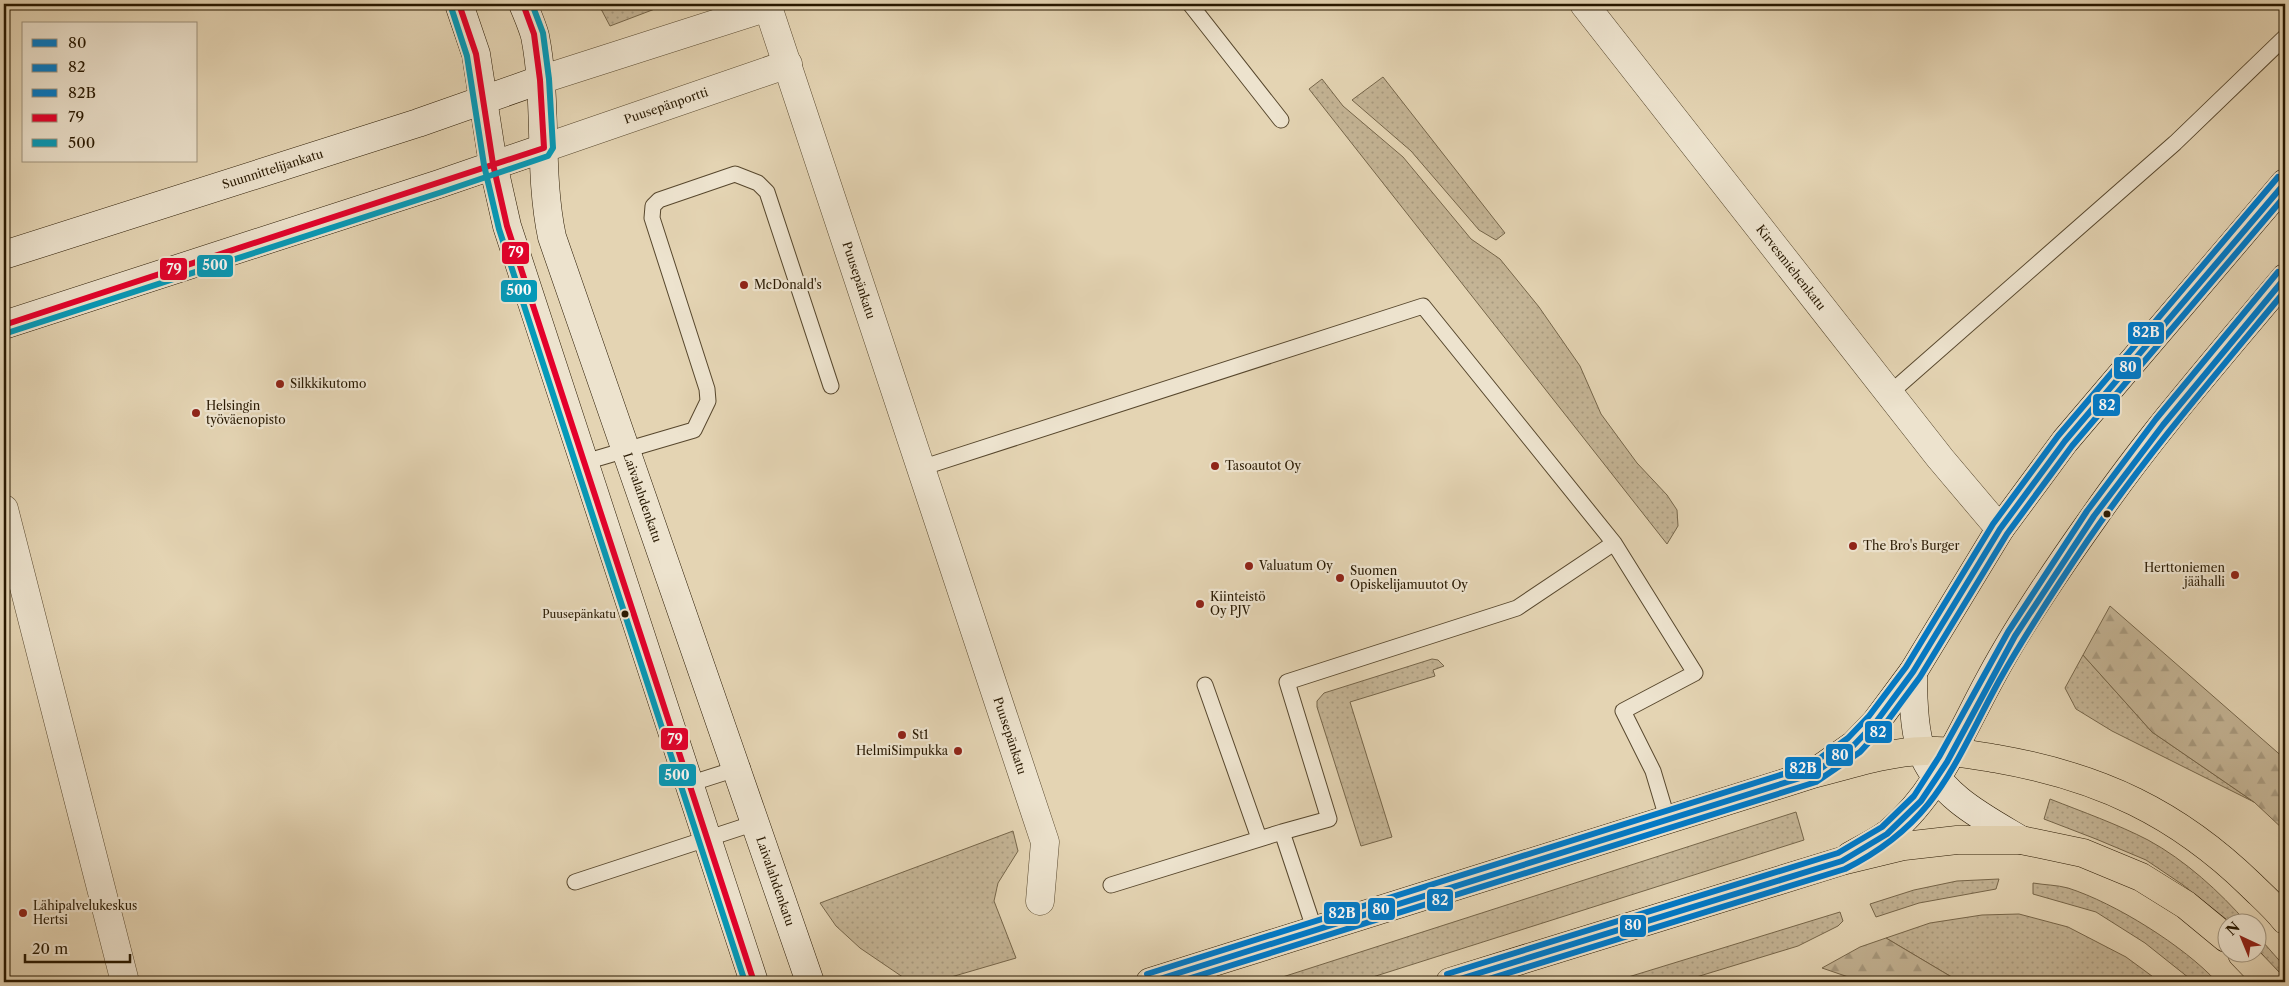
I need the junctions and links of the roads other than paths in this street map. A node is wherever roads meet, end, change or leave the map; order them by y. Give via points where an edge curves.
1 (459, 4) edge
2 (522, 4) edge
3 (1190, 4) edge
4 (1584, 4) edge
5 (768, 6) edge
6 (2285, 37) edge
7 (788, 64) junction
8 (540, 80) junction
9 (484, 100) junction
10 (1281, 120) dead end
11 (544, 148) junction
12 (493, 164) junction
13 (2285, 183) edge
14 (4, 255) edge
15 (2285, 278) edge
16 (4, 325) edge
17 (831, 386) dead end
18 (1889, 394) junction
19 (626, 450) junction
20 (585, 462) junction
21 (921, 468) junction
22 (4, 509) edge
23 (2000, 529) junction
24 (1614, 543) junction
25 (1913, 672) junction
26 (1205, 685) dead end
27 (1922, 751) junction
28 (1951, 751) junction
29 (742, 767) junction
30 (1813, 774) junction
31 (1937, 778) junction
32 (689, 784) junction
33 (1668, 821) junction
34 (755, 823) junction
35 (1282, 832) junction
36 (1259, 838) junction
37 (707, 839) junction
38 (2021, 840) junction
39 (1842, 861) junction
40 (575, 882) dead end
41 (1111, 885) dead end
42 (1040, 901) dead end
43 (2285, 920) edge
44 (1315, 930) junction
45 (2216, 930) edge
46 (2252, 964) edge
47 (125, 982) edge
48 (754, 982) edge
49 (810, 982) edge
50 (1150, 982) edge
51 (1450, 982) edge
52 (2269, 982) edge

1 - 9 street via 476,54
2 - 8 street, Laivalahdenkatu via 534,34
3 - 10 lane
4 - 18 street, Kirvesmiehenkatu
5 - 7 street, Puusepänkatu
5 - 8 street
6 - 18 lane via 2175,144
7 - 11 street, Puusepänportti
7 - 21 street, Puusepänkatu
8 - 9 street, Suunnittelijankatu
8 - 11 street, Laivalahdenkatu
9 - 12 street
9 - 14 street, Suunnittelijankatu
11 - 12 street
11 - 19 street, Laivalahdenkatu via 546,212 552,237
12 - 16 street
12 - 20 street via 507,226
13 - 23 street via 2065,440
15 - 28 street via 2158,429 2094,517 2020,629
17 - 19 lane via 767,192 758,183 735,174 659,200 653,206 652,218 708,401 694,430
18 - 23 street, Kirvesmiehenkatu
19 - 20 lane
19 - 29 street, Laivalahdenkatu
20 - 32 street
21 - 24 lane via 1423,306
21 - 42 street, Puusepänkatu via 1045,842
22 - 47 street
23 - 25 street
24 - 33 lane via 1695,673 1624,711 1653,771
24 - 35 lane via 1517,608 1287,682 1329,819
25 - 27 street
25 - 30 street via 1876,722 1854,745
26 - 36 lane
27 - 28 main road
27 - 30 main road via 1869,759
27 - 31 street
28 - 31 street
28 - 43 main road via 2041,767 2144,805 2214,852
29 - 32 lane
29 - 34 street, Laivalahdenkatu
30 - 33 main road
31 - 38 street via 1962,804
31 - 39 street via 1916,806 1888,833
32 - 37 street
33 - 44 main road
34 - 37 lane
34 - 49 street, Laivalahdenkatu
35 - 36 lane
35 - 44 lane
36 - 41 lane
37 - 40 lane
37 - 48 street
38 - 39 main road via 1957,840 1904,846
38 - 45 main road via 2083,854 2141,877 2186,905
39 - 51 main road
44 - 50 main road
46 - 52 main road

